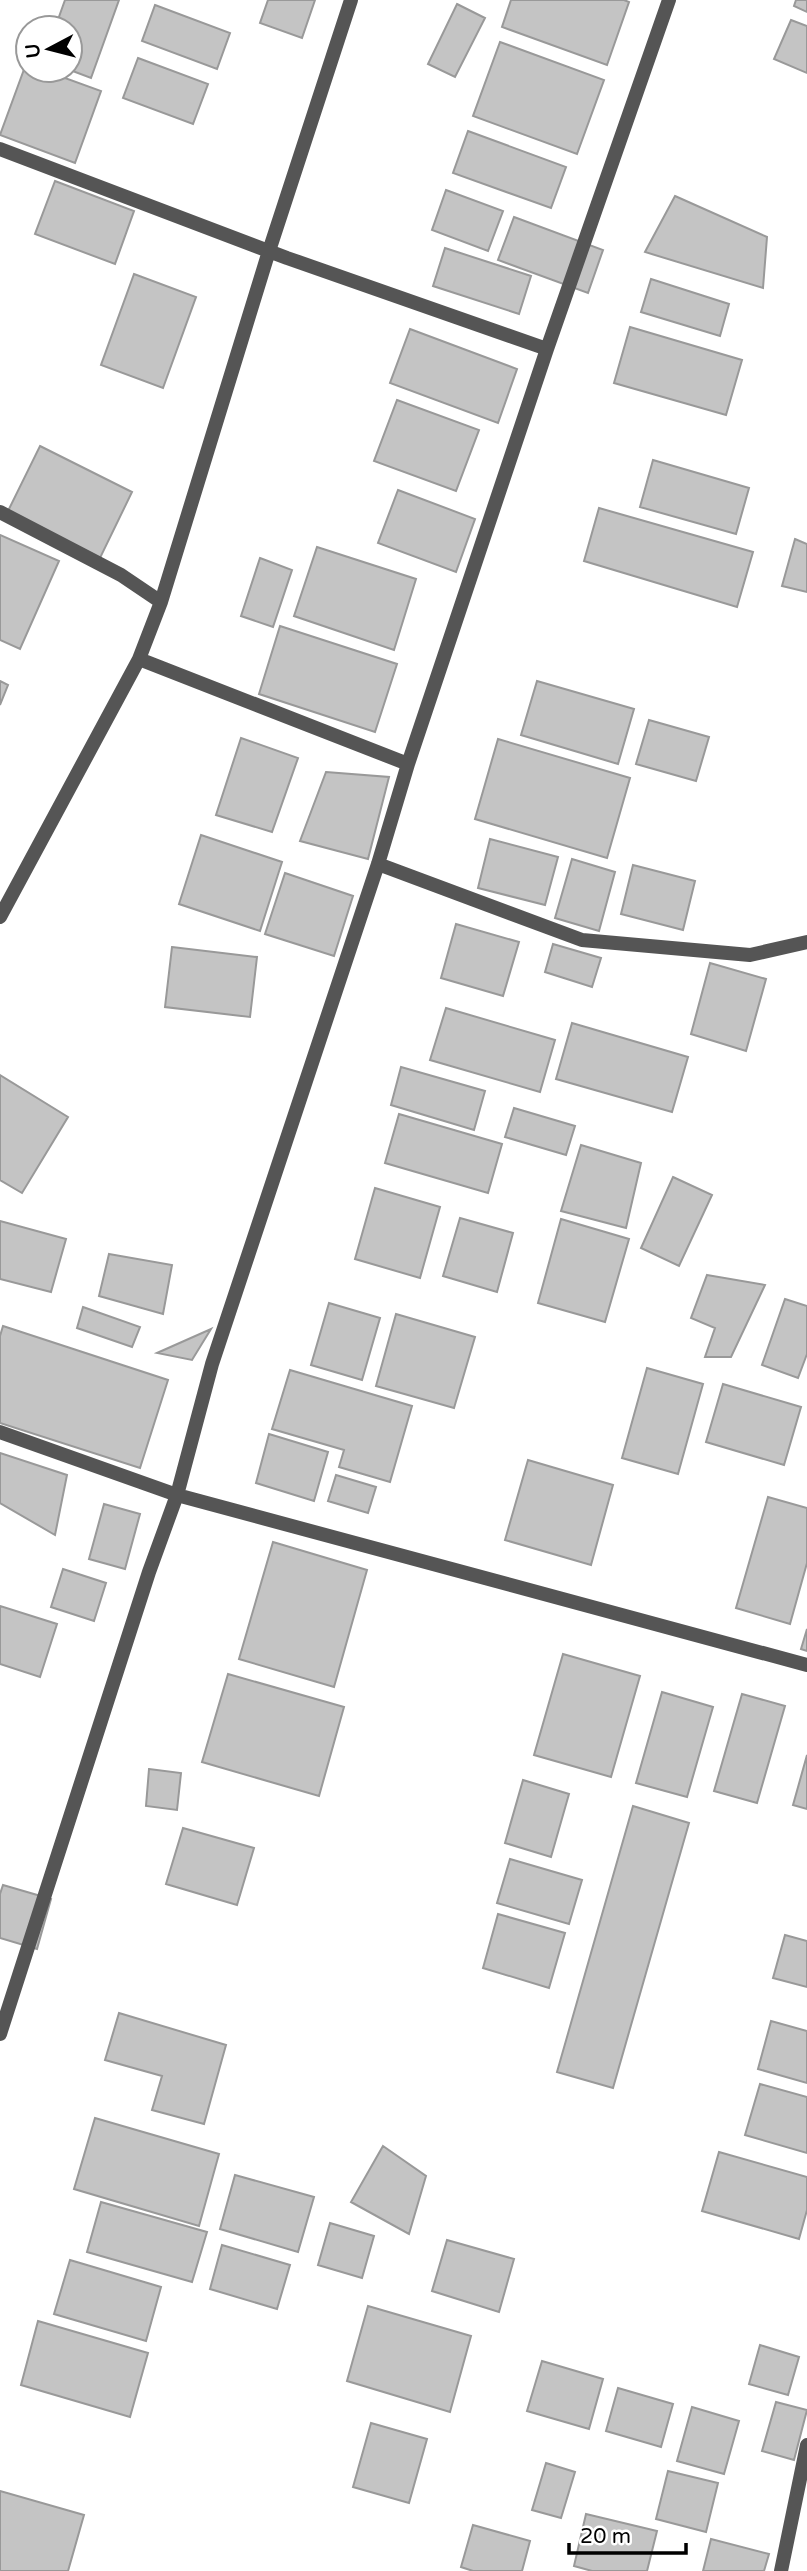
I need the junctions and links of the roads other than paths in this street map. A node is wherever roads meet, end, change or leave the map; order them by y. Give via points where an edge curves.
1 (351, 0) edge
2 (669, 0) edge
3 (0, 149) edge
4 (269, 251) junction
5 (547, 349) junction
6 (0, 512) edge
7 (161, 602) junction
8 (139, 659) junction
9 (408, 764) junction
10 (379, 864) junction
11 (0, 916) edge
12 (807, 942) edge
13 (0, 1432) edge
14 (177, 1495) junction
15 (807, 1665) edge
16 (0, 2034) edge
17 (807, 2445) edge
18 (781, 2571) edge

1 - 4 street
2 - 5 street
3 - 4 street
4 - 5 street
4 - 7 street
5 - 9 street
6 - 7 street via 121,575
7 - 8 street
8 - 9 street
8 - 11 street
9 - 10 street
10 - 12 street via 582,940 750,956
10 - 14 street via 212,1364
13 - 14 street
14 - 15 street
14 - 16 street
17 - 18 street

